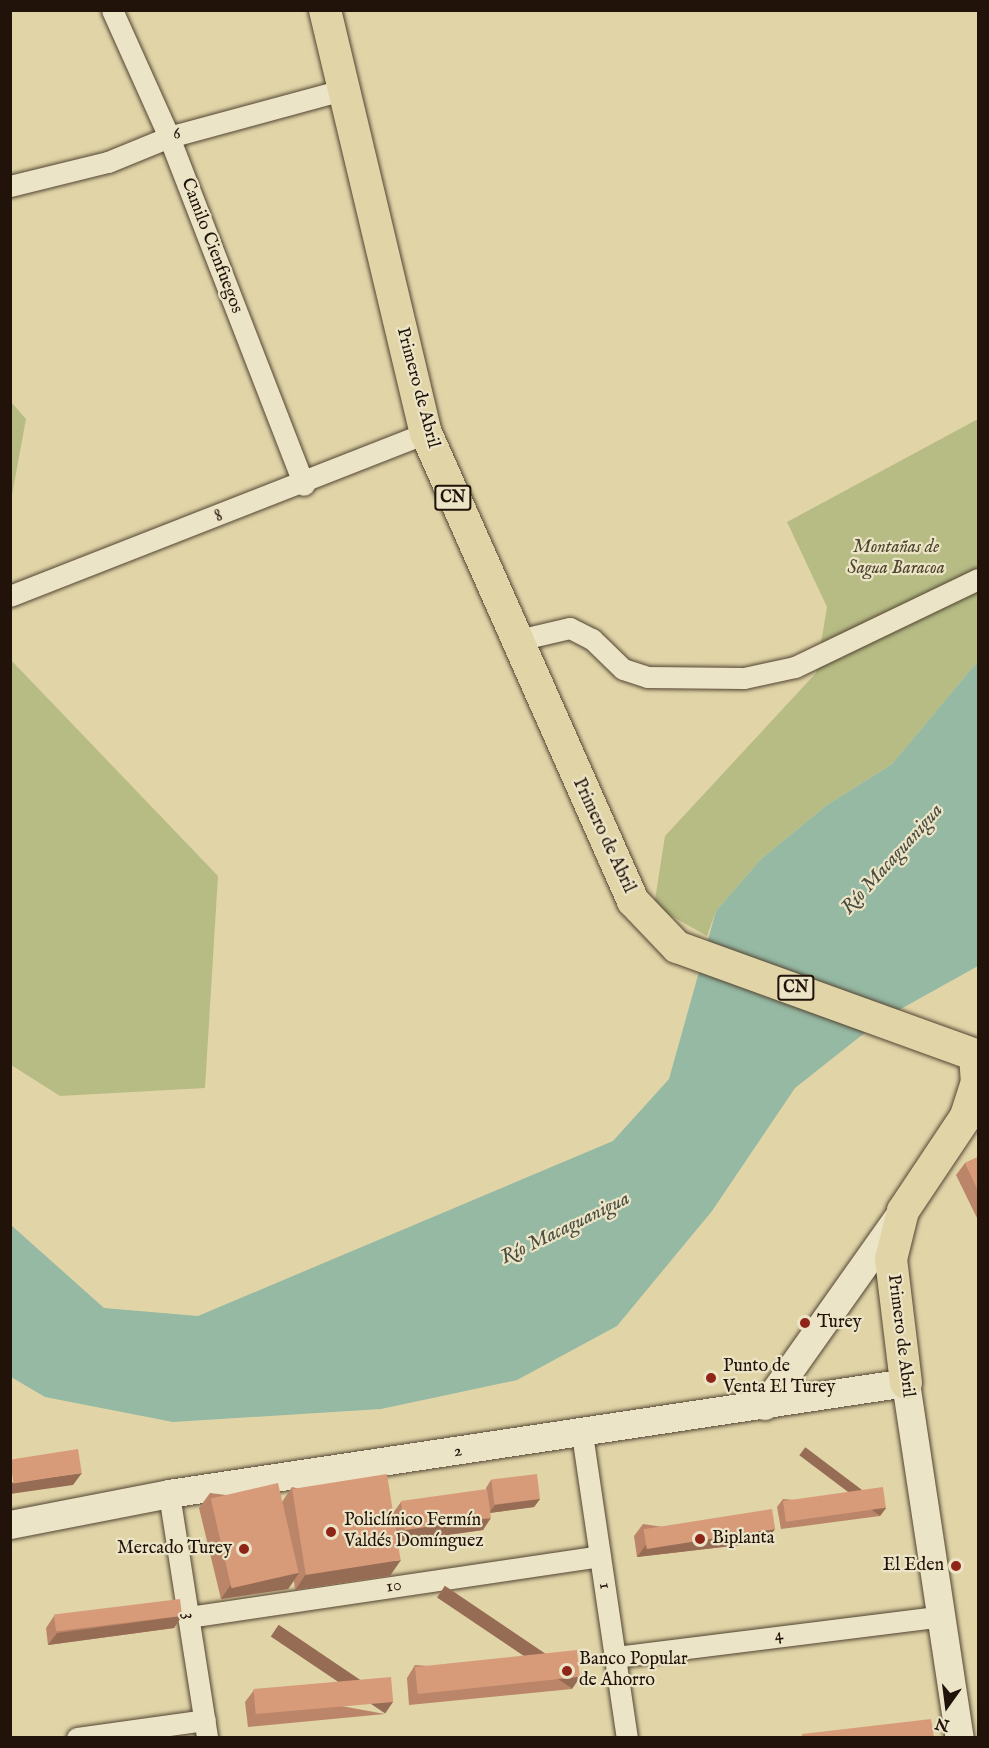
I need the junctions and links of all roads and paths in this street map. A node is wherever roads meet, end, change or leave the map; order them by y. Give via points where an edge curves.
1 (112, 10) edge
2 (325, 10) edge
3 (346, 89) junction
4 (169, 137) junction
5 (10, 186) edge
6 (426, 433) junction
7 (304, 485) junction
8 (978, 579) edge
9 (10, 596) edge
10 (514, 641) junction
11 (977, 1056) edge
12 (903, 1211) junction
13 (906, 1383) junction
14 (765, 1406) junction
15 (582, 1434) junction
16 (169, 1494) junction
17 (10, 1525) edge
18 (600, 1556) junction
19 (942, 1616) junction
20 (188, 1617) junction
21 (615, 1657) junction
22 (206, 1729) edge
23 (77, 1737) edge
24 (627, 1737) edge
25 (960, 1737) edge

1 - 4 street, Camilo Cienfuegos
2 - 3 main road, Primero de Abril / CN
3 - 4 street, 6
3 - 6 main road, Primero de Abril / CN
4 - 5 street, 6 via 108,162
4 - 7 street, Camilo Cienfuegos
6 - 7 street, 8
6 - 10 main road, Primero de Abril / CN
7 - 9 street, 8
8 - 10 street via 795,667 744,678 647,677 623,669 592,639 570,628
10 - 11 main road, Primero de Abril / CN via 633,901 677,947 915,1030
11 - 12 main road, Primero de Abril / CN via 977,1082 965,1118
12 - 13 main road, Primero de Abril / CN via 891,1259
12 - 14 main road
13 - 14 main road, 2
13 - 19 main road, Primero de Abril / CN
14 - 15 main road, 2
15 - 16 main road, 2
15 - 18 street, 1
16 - 17 main road, 2
16 - 20 street, 3
18 - 20 street, 10
18 - 21 street, 1
19 - 21 street, 4
19 - 25 main road, Primero de Abril / CN
20 - 22 street, 3
21 - 24 street, 1
22 - 23 street

